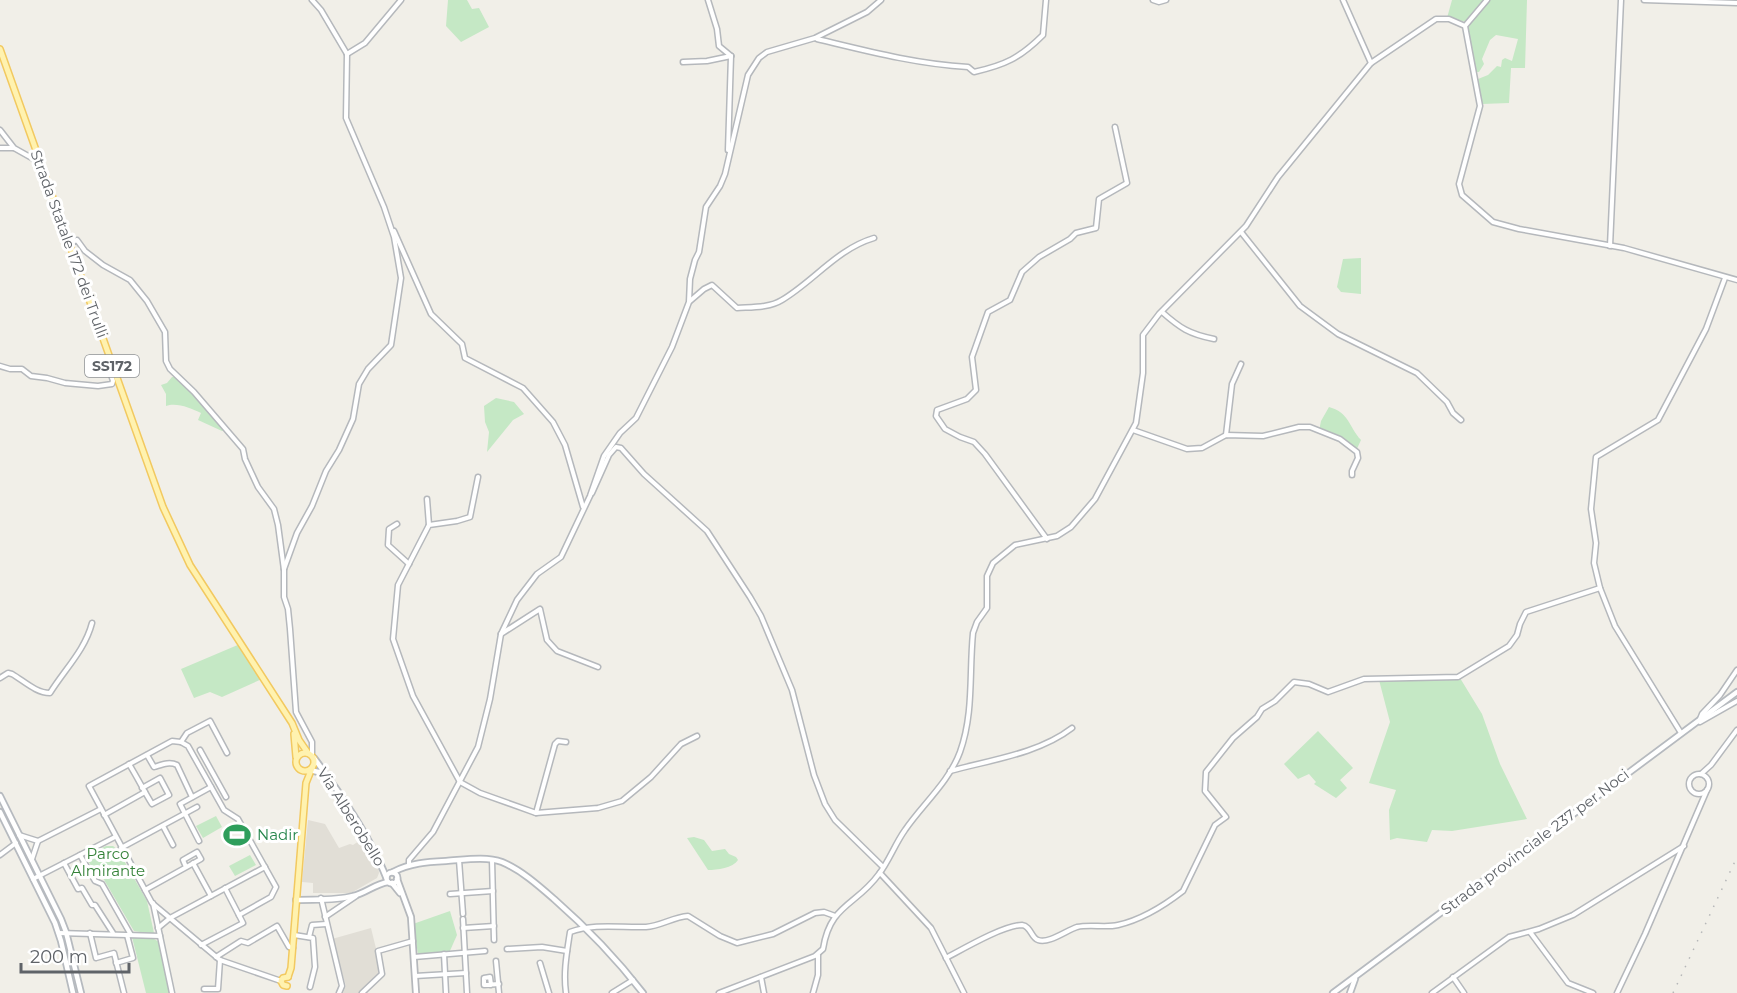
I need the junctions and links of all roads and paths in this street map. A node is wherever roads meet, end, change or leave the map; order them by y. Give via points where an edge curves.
1 (312, 0) edge
2 (401, 0) edge
3 (708, 0) edge
4 (881, 0) edge
5 (1046, 0) edge
6 (1153, 0) edge
7 (1166, 0) edge
8 (1343, 0) edge
9 (1487, 0) edge
10 (1621, 0) edge
11 (1644, 0) edge
12 (1737, 3) edge
13 (1465, 26) junction
14 (815, 38) junction
15 (0, 49) edge
16 (347, 54) junction
17 (731, 56) junction
18 (683, 62) dead end
19 (1371, 63) junction
20 (1115, 127) dead end
21 (0, 130) edge
22 (0, 148) edge
23 (14, 148) junction
24 (39, 162) junction
25 (727, 163) junction
26 (387, 214) junction
27 (1241, 232) junction
28 (874, 238) dead end
29 (68, 243) junction
30 (1610, 246) junction
31 (1725, 278) junction
32 (1737, 280) edge
33 (689, 302) junction
34 (1162, 312) junction
35 (1214, 339) dead end
36 (111, 363) junction
37 (1241, 364) dead end
38 (0, 366) edge
39 (1461, 420) dead end
40 (1133, 430) junction
41 (1226, 435) junction
42 (1352, 475) dead end
43 (478, 477) dead end
44 (590, 496) junction
45 (426, 499) dead end
46 (584, 507) junction
47 (397, 524) dead end
48 (429, 525) junction
49 (1047, 539) junction
50 (409, 564) junction
51 (284, 570) junction
52 (1600, 588) junction
53 (92, 623) dead end
54 (501, 634) junction
55 (598, 667) dead end
56 (1737, 671) edge
57 (0, 678) edge
58 (1737, 692) edge
59 (1737, 701) edge
60 (1700, 719) junction
61 (292, 723) junction
62 (1691, 725) junction
63 (1072, 728) dead end
64 (1737, 730) edge
65 (1681, 733) junction
66 (697, 736) dead end
67 (308, 737) junction
68 (181, 742) junction
69 (566, 742) dead end
70 (200, 750) dead end
71 (227, 753) dead end
72 (147, 754) junction
73 (306, 754) junction
74 (207, 762) junction
75 (129, 764) junction
76 (1711, 765) junction
77 (200, 766) junction
78 (300, 770) junction
79 (311, 771) junction
80 (949, 771) junction
81 (1701, 774) junction
82 (329, 779) junction
83 (460, 780) junction
84 (1708, 780) junction
85 (306, 783) junction
86 (211, 787) junction
87 (144, 790) junction
88 (1707, 790) junction
89 (1695, 794) junction
90 (0, 796) edge
91 (226, 796) dead end
92 (192, 797) junction
93 (197, 807) dead end
94 (101, 809) junction
95 (1699, 811) junction
96 (0, 812) edge
97 (536, 813) junction
98 (184, 814) junction
99 (104, 815) junction
100 (163, 826) junction
101 (19, 835) junction
102 (115, 837) junction
103 (38, 841) junction
104 (199, 841) dead end
105 (16, 843) junction
106 (173, 845) dead end
107 (1684, 846) junction
108 (122, 848) junction
109 (0, 855) edge
110 (80, 855) junction
111 (380, 859) junction
112 (32, 860) junction
113 (459, 860) junction
114 (492, 860) junction
115 (64, 863) junction
116 (194, 863) junction
117 (406, 866) junction
118 (186, 867) junction
119 (265, 867) junction
120 (883, 867) junction
121 (880, 873) junction
122 (40, 875) junction
123 (395, 875) junction
124 (33, 879) junction
125 (389, 881) junction
126 (225, 888) junction
127 (145, 890) junction
128 (493, 891) junction
129 (461, 893) junction
130 (450, 894) dead end
131 (357, 895) junction
132 (211, 896) junction
133 (321, 898) junction
134 (404, 898) junction
135 (296, 900) junction
136 (152, 903) junction
137 (239, 915) junction
138 (835, 916) junction
139 (325, 917) junction
140 (170, 918) junction
141 (326, 924) junction
142 (494, 926) junction
143 (586, 927) junction
144 (158, 928) junction
145 (463, 928) junction
146 (66, 932) junction
147 (1530, 932) junction
148 (59, 933) junction
149 (90, 933) junction
150 (113, 934) junction
151 (294, 934) junction
152 (129, 935) junction
153 (160, 936) junction
154 (309, 937) junction
155 (494, 939) dead end
156 (414, 941) junction
157 (201, 945) junction
158 (292, 948) junction
159 (507, 949) dead end
160 (485, 951) dead end
161 (567, 951) junction
162 (465, 953) junction
163 (444, 954) junction
164 (818, 954) junction
165 (414, 957) junction
166 (218, 958) junction
167 (946, 958) junction
168 (496, 961) dead end
169 (116, 963) junction
170 (540, 963) dead end
171 (466, 973) junction
172 (445, 974) junction
173 (415, 976) junction
174 (1356, 976) junction
175 (288, 977) junction
176 (761, 977) junction
177 (1453, 977) junction
178 (633, 980) junction
179 (281, 981) junction
180 (499, 984) junction
181 (491, 985) dead end
182 (310, 987) dead end
183 (204, 989) dead end
184 (288, 990) edge
185 (1337, 992) edge
186 (73, 993) edge
187 (81, 993) edge
188 (124, 993) edge
189 (172, 993) edge
190 (339, 993) edge
191 (362, 993) edge
192 (416, 993) edge
193 (446, 993) edge
194 (467, 993) edge
195 (499, 993) edge
196 (549, 993) edge
197 (566, 993) edge
198 (612, 993) edge
199 (643, 993) edge
200 (719, 993) edge
201 (765, 993) edge
202 (813, 993) edge
203 (964, 993) edge
204 (1350, 993) edge
205 (1432, 993) edge
206 (1464, 993) edge
207 (1593, 993) edge
208 (1617, 993) edge

1 - 16 street
2 - 16 street via 365,43
3 - 17 street via 719,46
4 - 14 street via 867,12
5 - 14 street via 1043,35 1026,52 999,66 974,72 968,67 919,62
6 - 7 street
8 - 19 street
9 - 13 street
10 - 30 street
11 - 12 street
13 - 19 street via 1449,19 1436,20
13 - 30 street via 1480,106 1459,184 1462,195 1493,222
14 - 25 street via 767,52 753,65
15 - 24 main road, Strada Statale 172 dei Trulli / SS172
16 - 26 street via 346,118
17 - 18 street
17 - 25 street
19 - 27 street via 1278,177
20 - 49 street via 1127,183 1099,199 1096,228 1076,233 1039,257 1022,272 1010,300 988,312 972,357 976,390 967,399 937,410 936,416 945,429 974,442 985,454
21 - 23 street
22 - 23 street
23 - 24 street
24 - 29 main road, Strada Statale 172 dei Trulli / SS172
25 - 33 street via 720,186 706,207 690,279
26 - 46 street via 431,314 462,344 465,358 523,388 553,422 565,445
26 - 51 street via 401,278 391,345 359,384 352,419 297,533
27 - 34 street
27 - 39 street via 1300,306 1338,334 1417,373
28 - 33 street via 849,248 781,301 764,307 737,308 712,285
29 - 36 main road, Strada Statale 172 dei Trulli / SS172
29 - 51 street via 77,240 103,265 130,280 147,301 165,332 170,369 243,449 258,487 274,508
30 - 31 street
31 - 32 street
31 - 52 street via 1706,329 1658,420 1596,457 1591,509 1596,543 1594,563
33 - 44 street via 672,347 636,418 604,456
34 - 35 street via 1182,329
34 - 40 street via 1143,335 1143,373
36 - 38 street via 108,365 113,381 109,386 65,383
36 - 61 main road, Strada Statale 172 dei Trulli / SS172 via 163,507 190,565
37 - 41 street via 1232,384
40 - 41 street via 1187,449 1202,448
40 - 49 street via 1090,507 1071,527
41 - 42 street via 1263,436 1299,427 1326,432 1357,452
43 - 48 street via 470,517
44 - 46 street
44 - 120 street via 609,455 616,447 621,448 706,531 750,597 776,650 792,690 825,804 835,820
45 - 48 street
46 - 54 street via 561,557 537,574 517,600
47 - 50 street via 388,529 388,545
48 - 50 street
49 - 80 street via 1015,545 988,570 987,608 973,633 970,713 960,753
50 - 83 street via 398,585 393,639 413,696
51 - 67 street via 296,712
52 - 65 street via 1615,626
52 - 167 street via 1526,612 1518,635 1509,645 1458,677 1364,679 1328,692 1294,682 1233,738 1206,772 1205,791 1226,816 1215,825 1183,891 1149,913 1118,925 1076,927 1040,941 1022,925
53 - 57 street via 85,645 50,693 12,674
54 - 55 street via 540,609 547,640 557,651
54 - 83 street via 478,747
56 - 60 street
58 - 60 main road, Strada provinciale 237 per Noci
59 - 62 street
60 - 62 main road, Strada provinciale 237 per Noci
61 - 73 main road
61 - 73 main road, Strada Statale 172 dei Trulli / SS172
62 - 65 main road, Strada provinciale 237 per Noci
63 - 80 street via 1050,742
64 - 76 street
65 - 174 main road, Strada provinciale 237 per Noci
66 - 97 street via 681,744 622,801 598,808
67 - 73 street
67 - 73 street via 313,747
68 - 71 street via 187,733 210,720
68 - 72 street via 172,741
68 - 77 street via 188,746
69 - 97 street via 555,744
70 - 74 street
72 - 75 street
72 - 92 street via 154,767 177,765
73 - 78 main road via 296,764
73 - 79 main road
73 - 82 main road, Via Alberobello
74 - 77 street
74 - 91 street
75 - 87 street
75 - 94 street via 89,786
76 - 81 street
76 - 84 street
77 - 86 street
78 - 79 main road
78 - 85 main road
79 - 82 main road via 321,772
79 - 85 main road
80 - 120 street via 904,830
81 - 84 street
81 - 89 street via 1690,780
82 - 111 main road, Via Alberobello
83 - 97 street via 480,793
83 - 117 street via 434,832
84 - 88 street
85 - 135 main road
86 - 92 street
86 - 119 street via 224,810 238,819
87 - 87 street via 160,778 169,795 152,804
87 - 99 street
88 - 89 street
88 - 95 street
89 - 95 street
90 - 101 main road
92 - 98 street via 180,804
93 - 98 street
94 - 99 street
94 - 103 street
95 - 107 street
96 - 105 main road
98 - 100 street
98 - 104 street
99 - 102 street
100 - 106 street
100 - 108 street
101 - 103 street
101 - 112 main road
102 - 108 street
102 - 110 street
103 - 112 street
105 - 109 street
105 - 124 main road
107 - 147 street via 1573,915
107 - 208 street
108 - 127 street
110 - 115 street
110 - 152 street via 95,881 102,884
111 - 123 main road
111 - 125 main road, Via Alberobello
112 - 122 main road
113 - 114 main road
113 - 117 main road
113 - 129 street
114 - 128 street
114 - 143 main road via 529,878
115 - 122 street
115 - 150 street via 78,889 82,888
116 - 118 street
116 - 118 street via 201,860 197,852 183,860
116 - 132 street
117 - 123 main road
118 - 127 street
119 - 126 street
119 - 137 street via 276,887 271,897
120 - 121 street
121 - 138 street
121 - 167 street via 931,928
122 - 124 street
122 - 146 main road
123 - 125 main road
123 - 125 main road
123 - 134 main road
124 - 148 main road
125 - 131 main road
125 - 134 main road
126 - 132 street
126 - 137 street
127 - 136 street
128 - 129 street
128 - 142 street
129 - 130 street
129 - 145 street
131 - 133 main road
131 - 139 street
132 - 140 street
133 - 135 main road
133 - 139 street
134 - 156 main road
135 - 151 main road
136 - 140 street
136 - 144 street
137 - 157 street via 243,923
138 - 143 street via 815,913 773,934 737,943 688,916 648,927
138 - 164 street
139 - 141 street
140 - 144 street
140 - 157 street
141 - 154 street via 312,925
141 - 190 street via 342,987
142 - 145 street
142 - 155 street
143 - 161 street via 570,932
143 - 178 main road
144 - 153 street
145 - 162 street
146 - 148 street
146 - 149 street
146 - 187 main road
147 - 177 street via 1509,937
147 - 207 street via 1568,983
148 - 186 main road
149 - 150 street
149 - 169 street via 96,958 114,953
150 - 152 street
151 - 154 street
151 - 158 main road
152 - 153 street
152 - 169 street via 133,958
153 - 189 street
154 - 182 street via 313,938 315,967
156 - 165 main road
156 - 191 street via 378,951 382,974
157 - 166 street
158 - 166 street via 277,927 248,943 242,941
158 - 175 main road
159 - 161 street via 542,947
160 - 162 street
161 - 197 street
162 - 163 street
162 - 171 street
163 - 165 street
163 - 172 street
164 - 176 street
164 - 202 street
165 - 173 main road
166 - 179 street
166 - 183 street via 218,989
167 - 203 street
168 - 180 street
169 - 188 street
170 - 196 street
171 - 172 street
171 - 194 street
172 - 173 street
172 - 193 street
173 - 192 main road
174 - 185 main road, Strada provinciale 237 per Noci
174 - 204 main road
175 - 179 main road
175 - 184 main road
176 - 200 street
176 - 201 street
177 - 205 street
177 - 206 street
178 - 198 street
178 - 199 main road
179 - 184 main road
180 - 181 street
180 - 195 street

